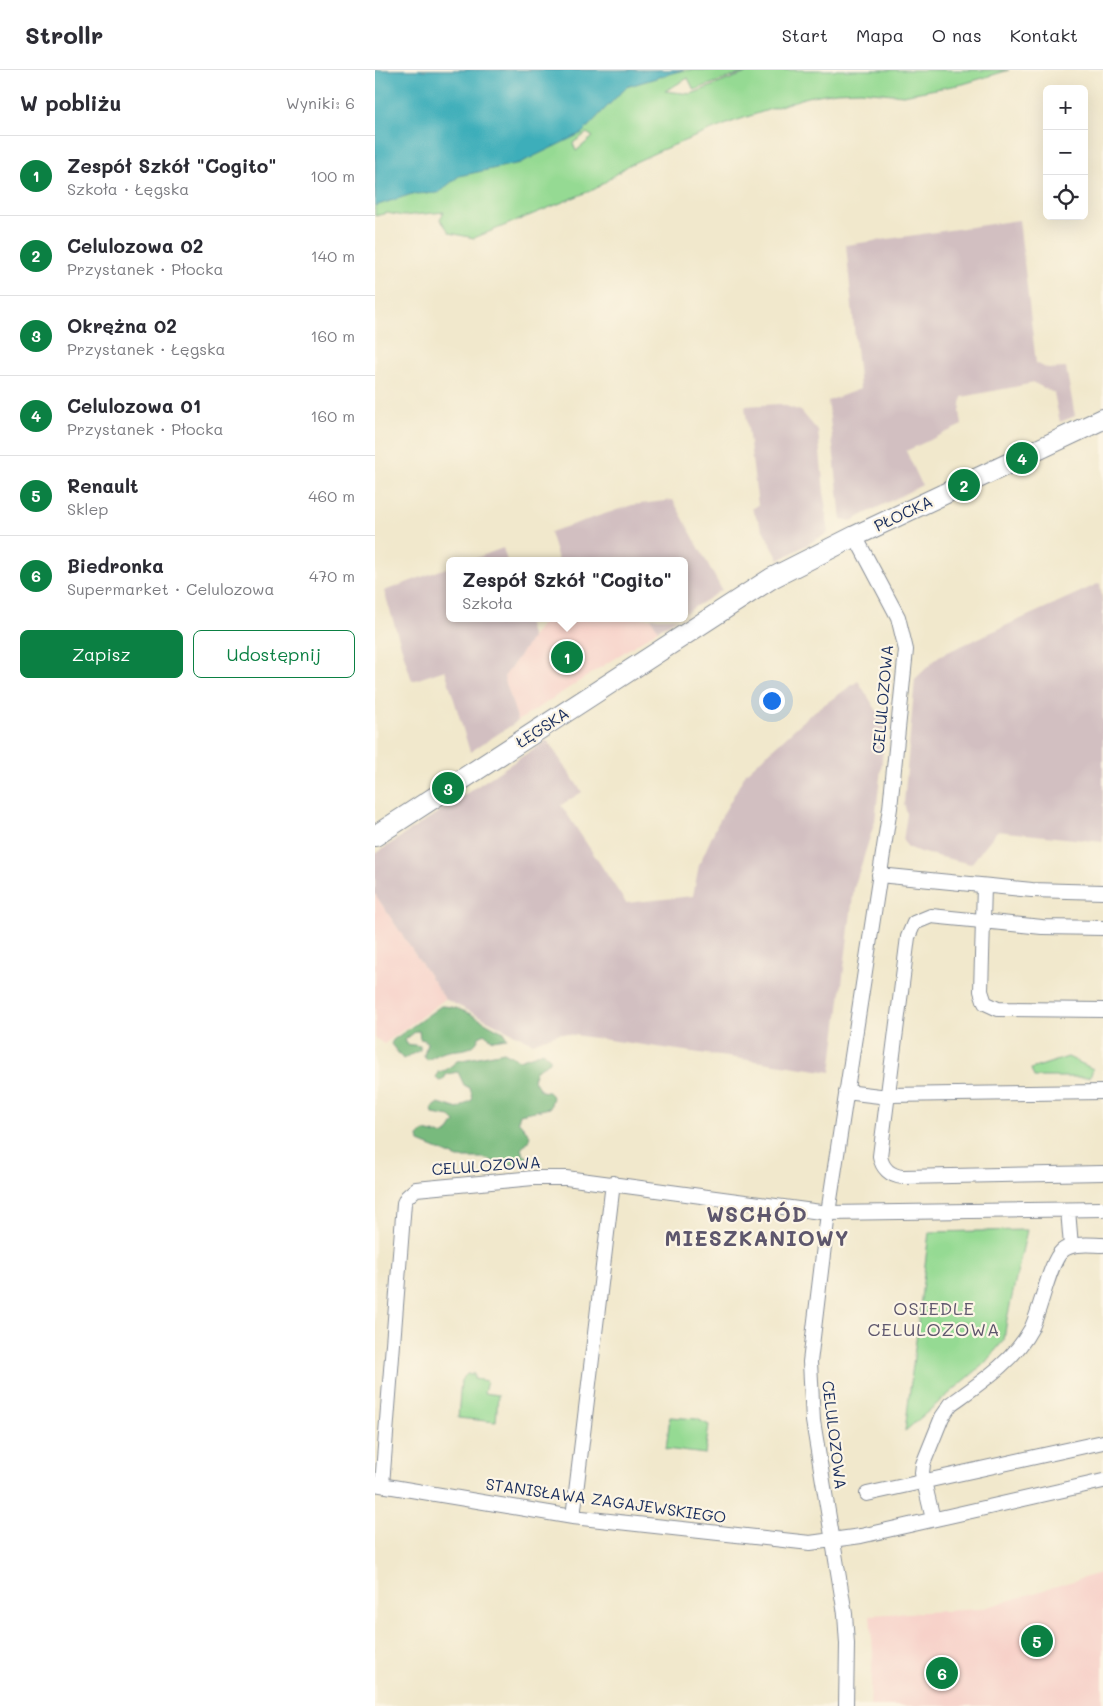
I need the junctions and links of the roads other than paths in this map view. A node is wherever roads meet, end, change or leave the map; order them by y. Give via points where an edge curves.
1 (1103, 420) edge
2 (855, 536) junction
3 (709, 617) joint
4 (375, 836) edge
5 (879, 875) junction
6 (984, 886) junction
7 (1103, 892) edge
8 (983, 922) junction
9 (1103, 928) edge
10 (1103, 1010) edge
11 (846, 1092) junction
12 (1103, 1092) edge
13 (888, 1096) junction
14 (1103, 1173) edge
15 (613, 1183) junction
16 (1103, 1209) edge
17 (1068, 1210) junction
18 (828, 1213) junction
19 (1103, 1245) edge
20 (1071, 1246) junction
21 (1103, 1442) edge
22 (1103, 1481) edge
23 (925, 1482) junction
24 (379, 1485) edge
25 (867, 1494) dead end
26 (573, 1517) junction
27 (933, 1519) junction
28 (833, 1542) junction
29 (846, 1706) edge

1 - 2 street, PŁOCKA
2 - 3 street, PŁOCKA via 772,578
2 - 5 street, CELULOZOWA via 898,616 906,650 890,808
3 - 4 street, ŁĘGSKA
5 - 6 street
5 - 11 street, CELULOZOWA
6 - 7 street
6 - 8 street
8 - 9 street
8 - 10 street via 981,995 988,1006 998,1009
8 - 13 street via 926,917 911,927
11 - 13 street
11 - 18 street, CELULOZOWA
12 - 13 street
13 - 14 street via 880,1156 885,1169 898,1176
15 - 18 street, CELULOZOWA
15 - 24 street, CELULOZOWA via 524,1178 421,1187 407,1197
15 - 26 street
16 - 17 street
17 - 18 street
17 - 20 street
18 - 28 street, CELULOZOWA via 809,1383
19 - 20 street
20 - 23 street via 1059,1255 1032,1327 1021,1345 945,1412 923,1464
21 - 23 street
22 - 27 street
23 - 25 street
23 - 27 street
24 - 26 street, STANISŁAWA ZAGAJEWSKIEGO
26 - 28 street, STANISŁAWA ZAGAJEWSKIEGO via 799,1542
27 - 28 street
28 - 29 street, CELULOZOWA via 845,1614

